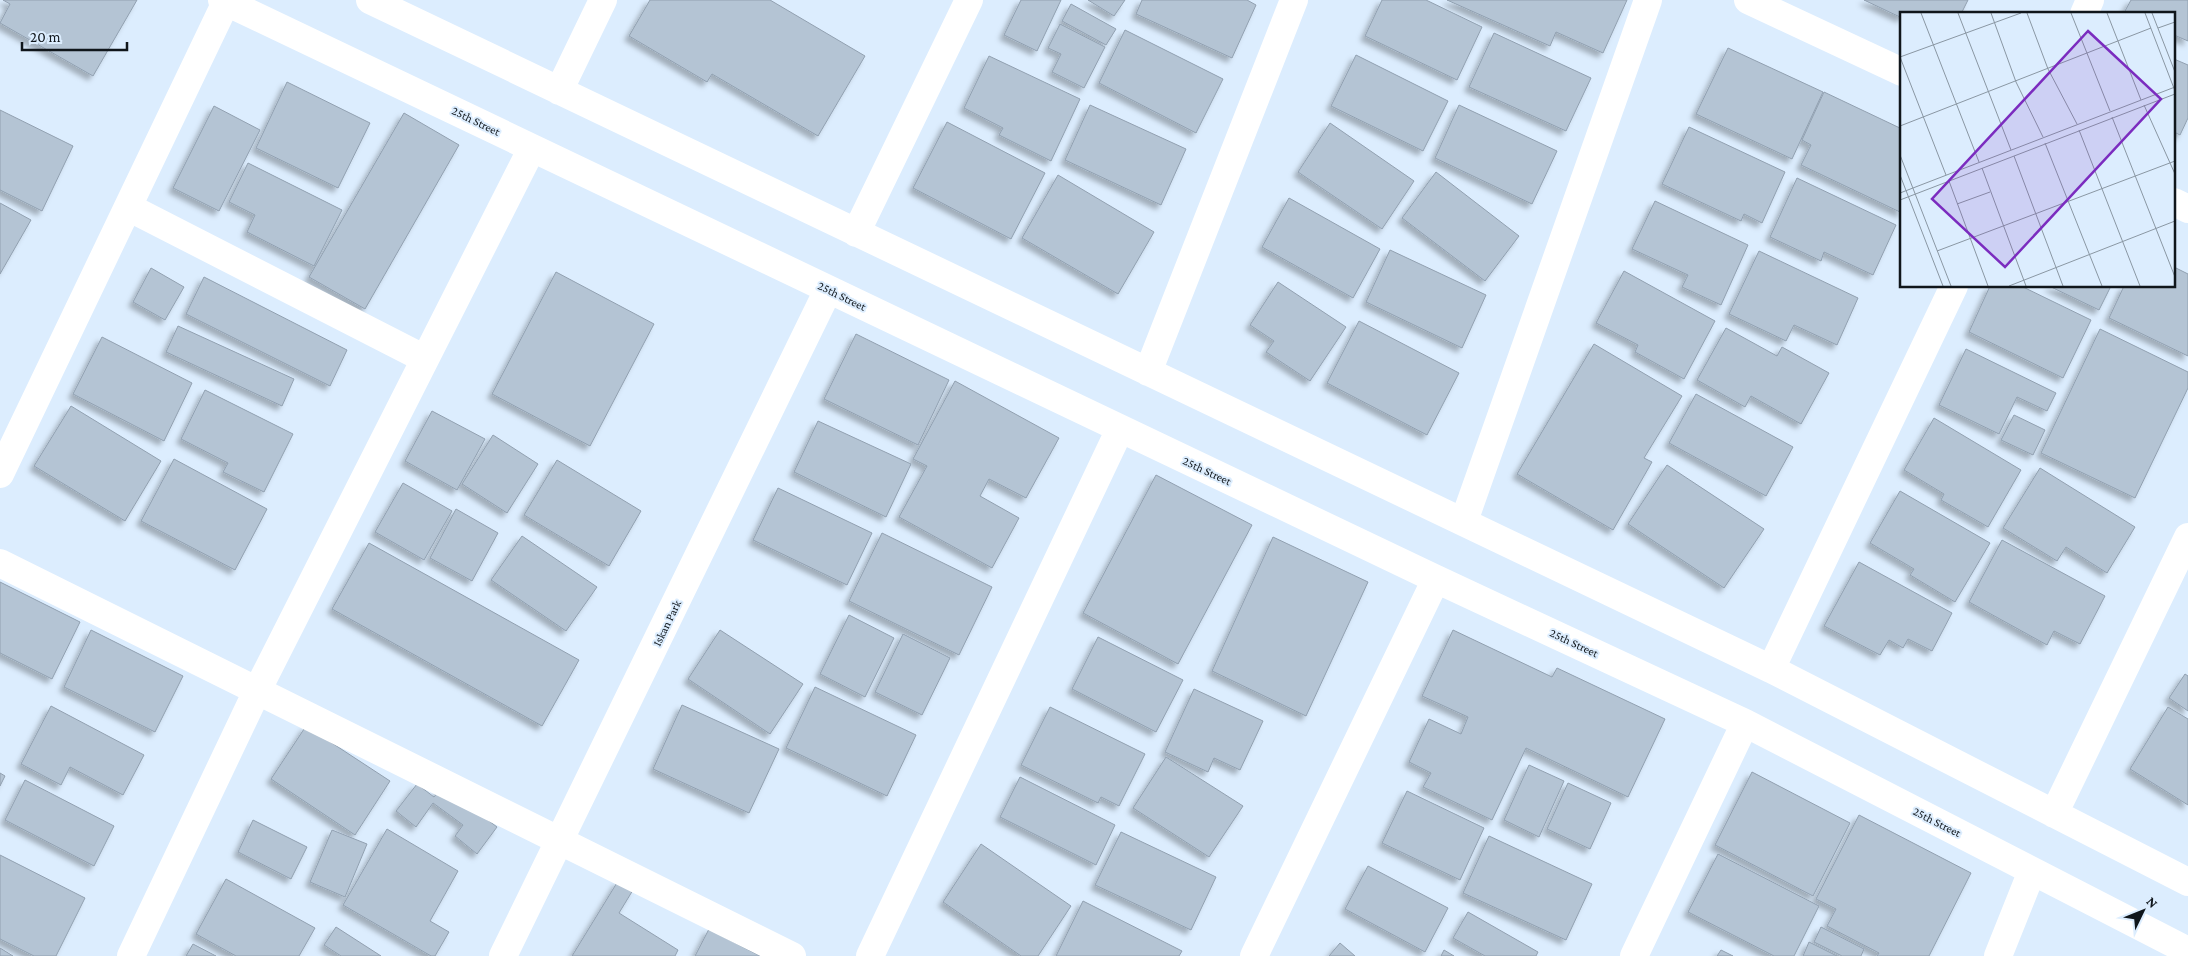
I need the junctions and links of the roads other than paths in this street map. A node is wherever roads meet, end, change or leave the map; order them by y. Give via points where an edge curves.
1 (370, 0) edge
2 (603, 0) edge
3 (969, 0) edge
4 (1294, 0) edge
5 (1648, 0) edge
6 (1748, 0) edge
7 (2090, 0) edge
8 (224, 1) edge
9 (2085, 12) edge
10 (1900, 71) edge
11 (559, 91) junction
12 (532, 148) junction
13 (2176, 203) edge
14 (128, 207) junction
15 (2188, 209) edge
16 (856, 233) junction
17 (1953, 288) edge
18 (828, 290) junction
19 (425, 359) junction
20 (1148, 372) junction
21 (1120, 429) junction
22 (0, 474) edge
23 (1464, 522) junction
24 (2188, 537) edge
25 (0, 563) edge
26 (1436, 579) junction
27 (1771, 669) junction
28 (257, 691) junction
29 (1745, 723) junction
30 (2054, 814) junction
31 (561, 841) junction
32 (2032, 871) junction
33 (2188, 882) edge
34 (2188, 951) edge
35 (131, 956) edge
36 (504, 956) edge
37 (792, 956) edge
38 (870, 956) edge
39 (1254, 956) edge
40 (1634, 956) edge
41 (1998, 956) edge

1 - 11 street
2 - 11 street
3 - 16 street
4 - 20 street
5 - 23 street
6 - 10 street
7 - 9 street
8 - 12 street, 25th Street
8 - 14 street
11 - 16 street
12 - 18 street, 25th Street
12 - 19 street
13 - 15 street
14 - 19 street
14 - 22 street
16 - 20 street
17 - 27 street
18 - 21 street, 25th Street
18 - 31 street, Iskan Park
19 - 28 street
20 - 23 street
21 - 26 street, 25th Street
21 - 38 street
23 - 27 street
24 - 30 street
25 - 28 street
26 - 29 street, 25th Street
26 - 39 street
27 - 30 street
28 - 31 street
28 - 35 street
29 - 32 street, 25th Street
29 - 40 street
30 - 33 street
31 - 36 street, Iskan Park
31 - 37 street
32 - 34 street, 25th Street
32 - 41 street

